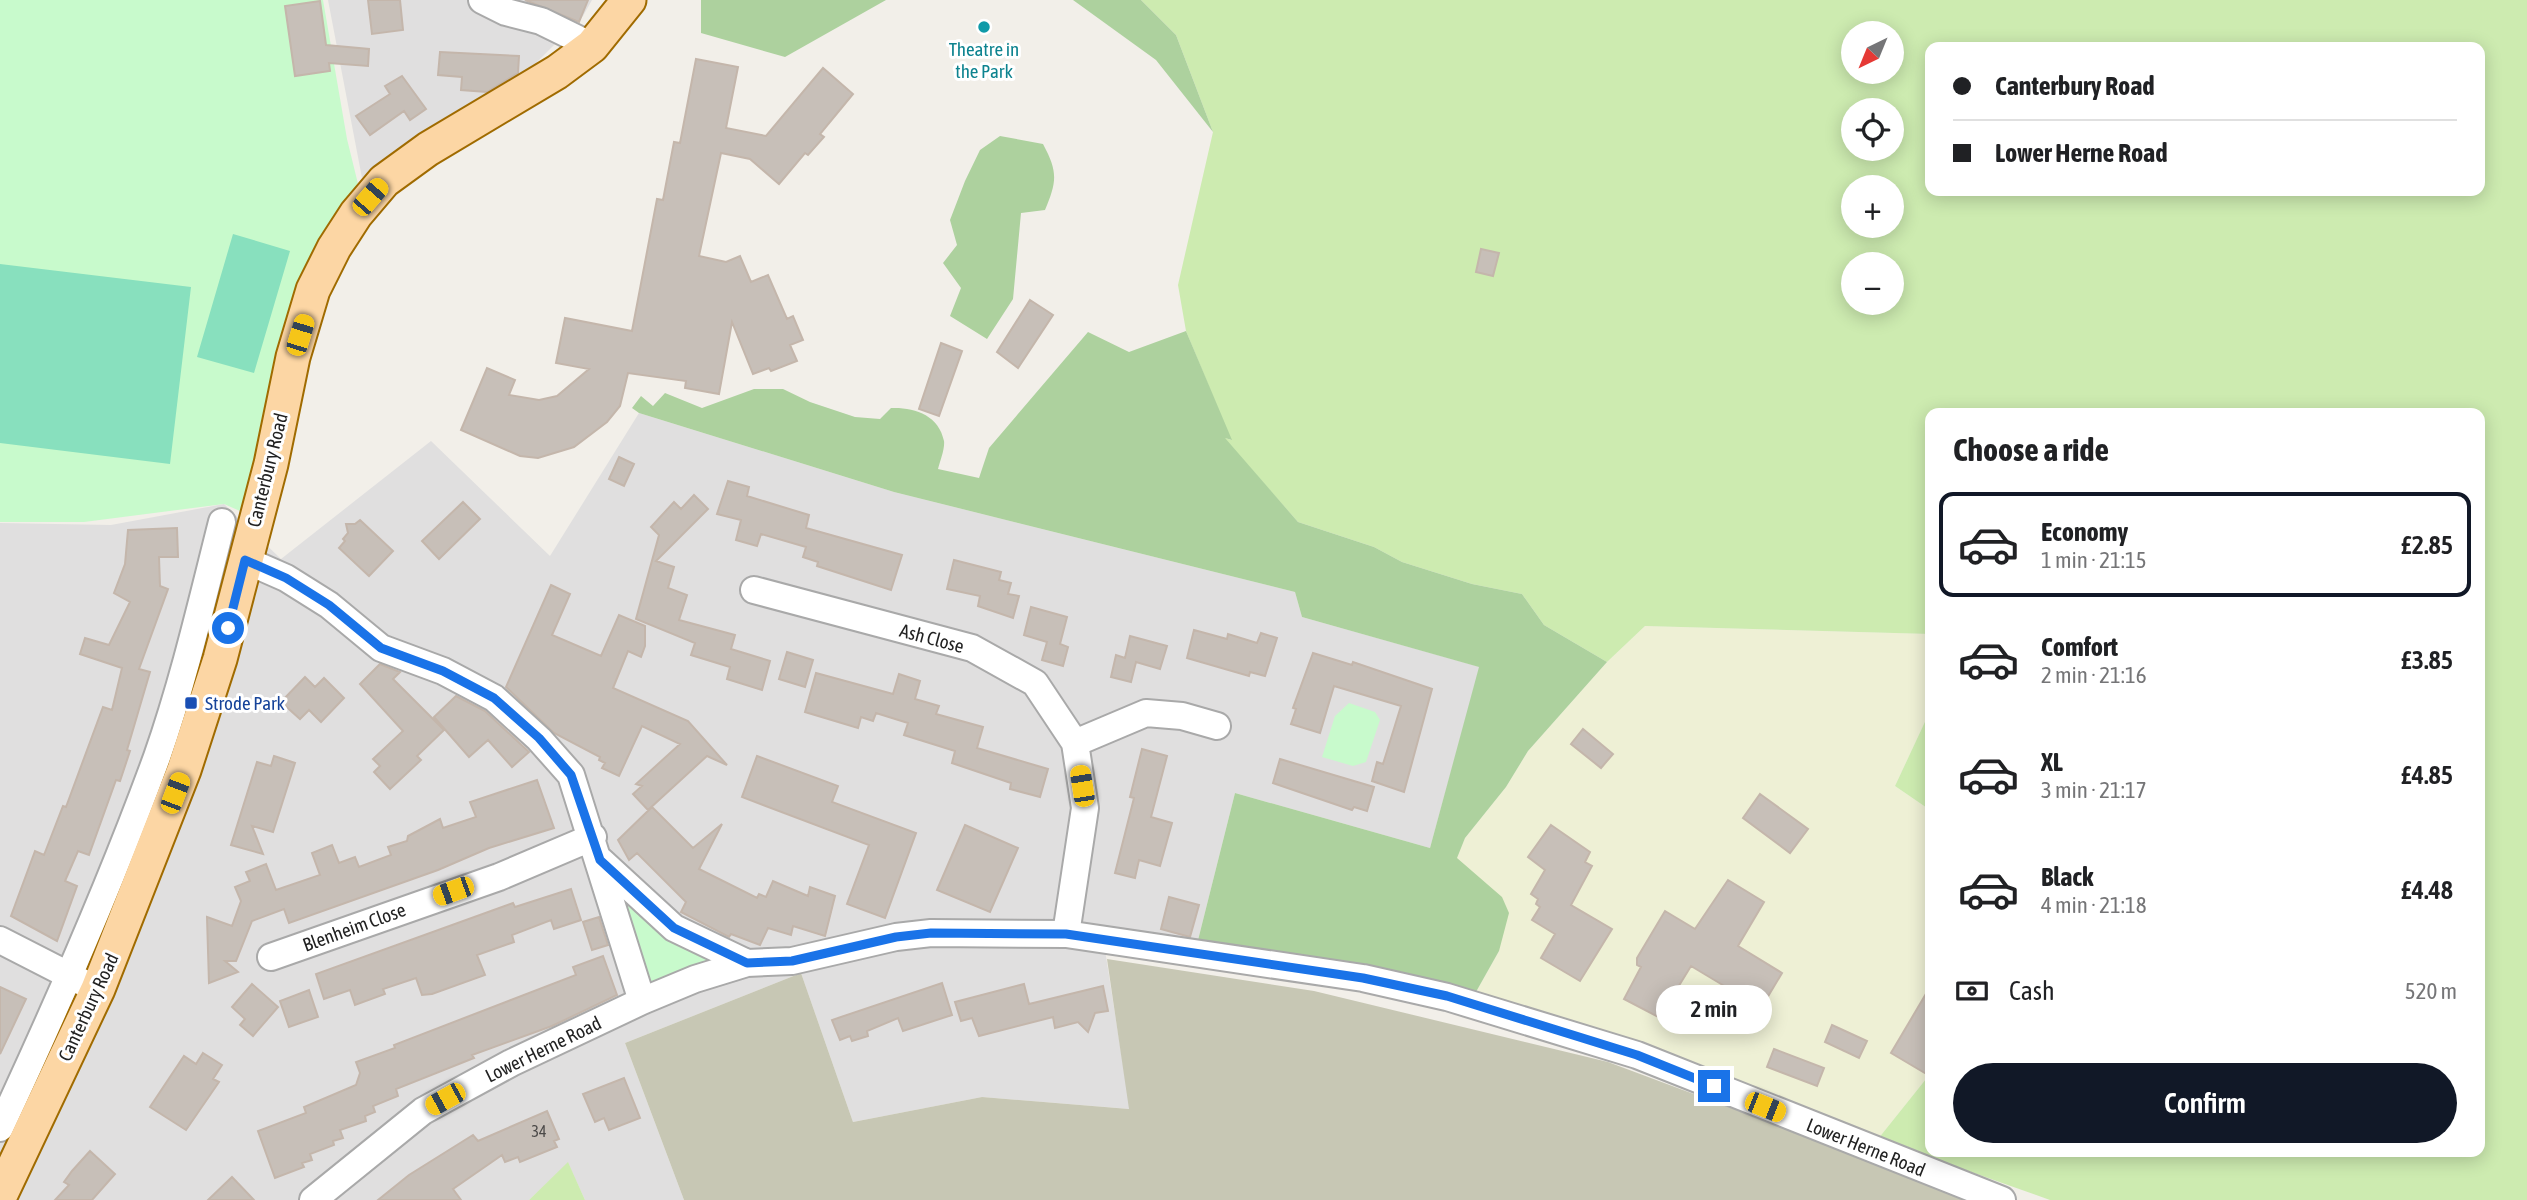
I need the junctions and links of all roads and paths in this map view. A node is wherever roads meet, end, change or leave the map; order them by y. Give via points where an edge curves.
1 (482, 0) edge
2 (629, 0) edge
3 (592, 46) junction
4 (222, 522) dead end
5 (218, 558) junction
6 (754, 590) dead end
7 (1217, 726) dead end
8 (1074, 743) junction
9 (596, 849) junction
10 (1066, 934) junction
11 (0, 940) edge
12 (271, 957) dead end
13 (747, 963) junction
14 (84, 983) junction
15 (642, 1001) junction
16 (0, 1128) edge
17 (0, 1196) edge
18 (313, 1200) edge
19 (2002, 1200) edge

1 - 3 street
2 - 3 main road, Canterbury Road
3 - 5 main road, Canterbury Road via 428,149 384,181 356,214 313,290 293,357 271,464
4 - 5 street, Canterbury Road
5 - 9 street, Lower Herne Road via 286,578 329,605 381,648 443,671 494,698 539,738 571,775
5 - 14 main road, Canterbury Road via 220,659 184,770
6 - 8 street, Ash Close via 972,649 1035,683
7 - 8 street via 1182,716 1146,713
8 - 10 street, Ash Close via 1085,808
9 - 12 street, Blenheim Close via 499,877
9 - 13 street, Lower Herne Road via 674,928
9 - 15 street, Lower Herne Road
10 - 13 street, Lower Herne Road via 931,933 792,961
10 - 19 street, Lower Herne Road via 1363,978 1447,996 1637,1055
11 - 14 street
13 - 15 street, Lower Herne Road
14 - 16 street, Canterbury Road
14 - 17 main road, Canterbury Road
15 - 18 street, Lower Herne Road via 423,1111

